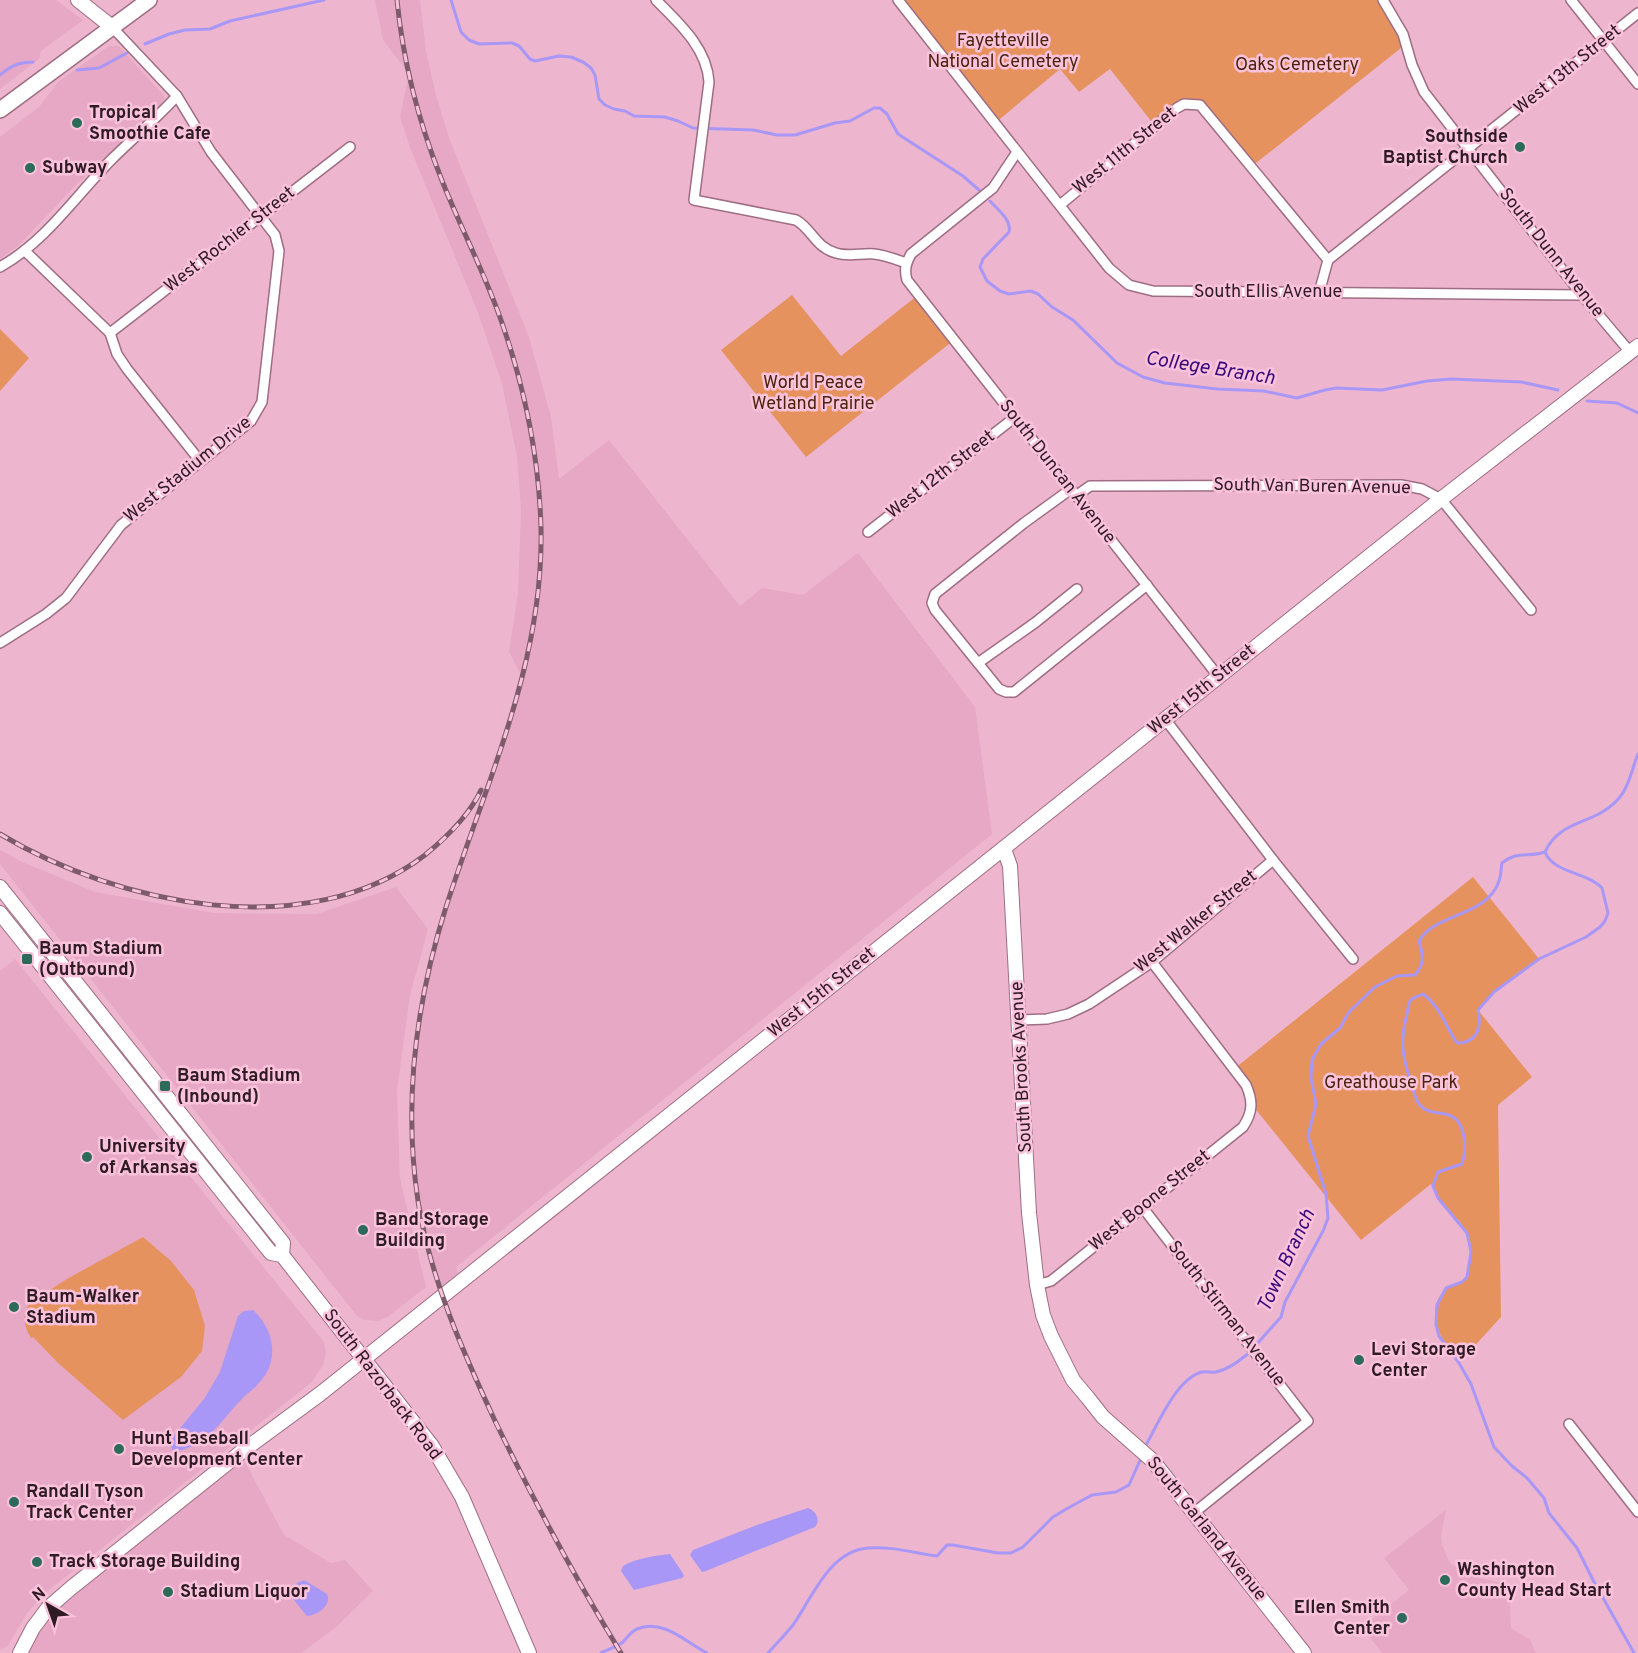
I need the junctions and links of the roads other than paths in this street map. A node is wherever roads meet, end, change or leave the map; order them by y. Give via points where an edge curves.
1 (78, 0) edge
2 (149, 0) edge
3 (656, 0) edge
4 (898, 0) edge
5 (1383, 0) edge
6 (1571, 0) edge
7 (1638, 13) edge
8 (112, 27) junction
9 (1604, 41) junction
10 (1638, 84) edge
11 (177, 96) junction
12 (0, 110) edge
13 (350, 147) dead end
14 (1469, 149) junction
15 (1017, 152) junction
16 (1060, 205) junction
17 (261, 216) junction
18 (25, 251) junction
19 (1328, 260) junction
20 (906, 263) junction
21 (0, 267) edge
22 (1319, 292) junction
23 (1582, 295) junction
24 (110, 333) junction
25 (1634, 349) edge
26 (1014, 418) junction
27 (200, 461) junction
28 (1074, 493) junction
29 (1441, 499) junction
30 (867, 532) dead end
31 (1147, 585) junction
32 (1077, 589) dead end
33 (1531, 610) dead end
34 (0, 643) edge
35 (978, 663) junction
36 (1218, 676) junction
37 (1165, 719) junction
38 (1004, 849) junction
39 (1272, 860) junction
40 (0, 887) edge
41 (0, 913) edge
42 (1353, 959) dead end
43 (1152, 962) junction
44 (1020, 1020) junction
45 (1143, 1208) junction
46 (282, 1255) junction
47 (1037, 1285) junction
48 (364, 1358) junction
49 (1569, 1424) dead end
50 (1196, 1512) junction
51 (1638, 1512) edge
52 (20, 1653) edge
53 (529, 1653) edge
54 (1304, 1653) edge

1 - 8 main road
2 - 8 main road
3 - 20 street via 699,48 708,67 694,200 796,220 820,246 836,253 873,254
4 - 15 street, South Ellis Avenue
5 - 14 street, South Dunn Avenue via 1403,34 1424,92
6 - 9 street
7 - 9 street, West 13th Street
8 - 11 street, West Stadium Drive
8 - 12 main road
9 - 10 street
9 - 14 street, West 13th Street
11 - 17 street, West Stadium Drive via 211,152
11 - 18 street
13 - 17 street, West Rochier Street
14 - 19 street, West 13th Street
14 - 23 street, South Dunn Avenue
15 - 16 street, South Ellis Avenue
15 - 20 street via 993,188 911,254
16 - 19 street, West 11th Street via 1177,108 1193,103 1205,109
16 - 22 street, South Ellis Avenue via 1118,278 1142,289
17 - 24 street, West Rochier Street
17 - 27 street, West Stadium Drive via 275,235 279,251 262,402 251,421
18 - 21 street
18 - 24 street
19 - 22 street
20 - 26 street, South Duncan Avenue via 907,280
22 - 23 street, South Ellis Avenue
23 - 25 street, South Dunn Avenue
24 - 27 street via 127,369
25 - 29 main road, West 15th Street
26 - 28 street, South Duncan Avenue
26 - 30 street, West 12th Street
27 - 34 street, West Stadium Drive via 121,525 66,598
28 - 29 street, South Van Buren Avenue via 1090,486 1401,485 1422,489
28 - 31 street, South Duncan Avenue
28 - 35 street, South Van Buren Avenue via 1024,523 935,594 935,610
29 - 33 street, South Van Buren Avenue
29 - 36 main road, West 15th Street
31 - 35 street via 1014,692 999,689
31 - 36 street, South Duncan Avenue
32 - 35 street
36 - 37 main road, West 15th Street
37 - 38 main road, West 15th Street
37 - 39 street
38 - 44 main road, South Brooks Avenue via 1010,866
38 - 48 main road, West 15th Street
39 - 42 street
39 - 43 street, West Walker Street
40 - 46 main road, South Razorback Road via 283,1243
41 - 46 main road, South Razorback Road via 271,1253
43 - 44 street, West Walker Street via 1068,1014
43 - 45 street, West Boone Street via 1246,1085 1252,1106 1243,1126
44 - 47 main road, South Brooks Avenue via 1029,1213
45 - 47 street, West Boone Street via 1051,1281
45 - 50 street, South Stirman Avenue via 1308,1421
46 - 48 main road, South Razorback Road
47 - 50 main road, South Garland Avenue via 1043,1315 1073,1380 1103,1417 1153,1461
48 - 52 main road, West 15th Street via 71,1587 48,1608
48 - 53 main road, South Razorback Road via 432,1446 462,1497
49 - 51 street
50 - 54 main road, South Garland Avenue

